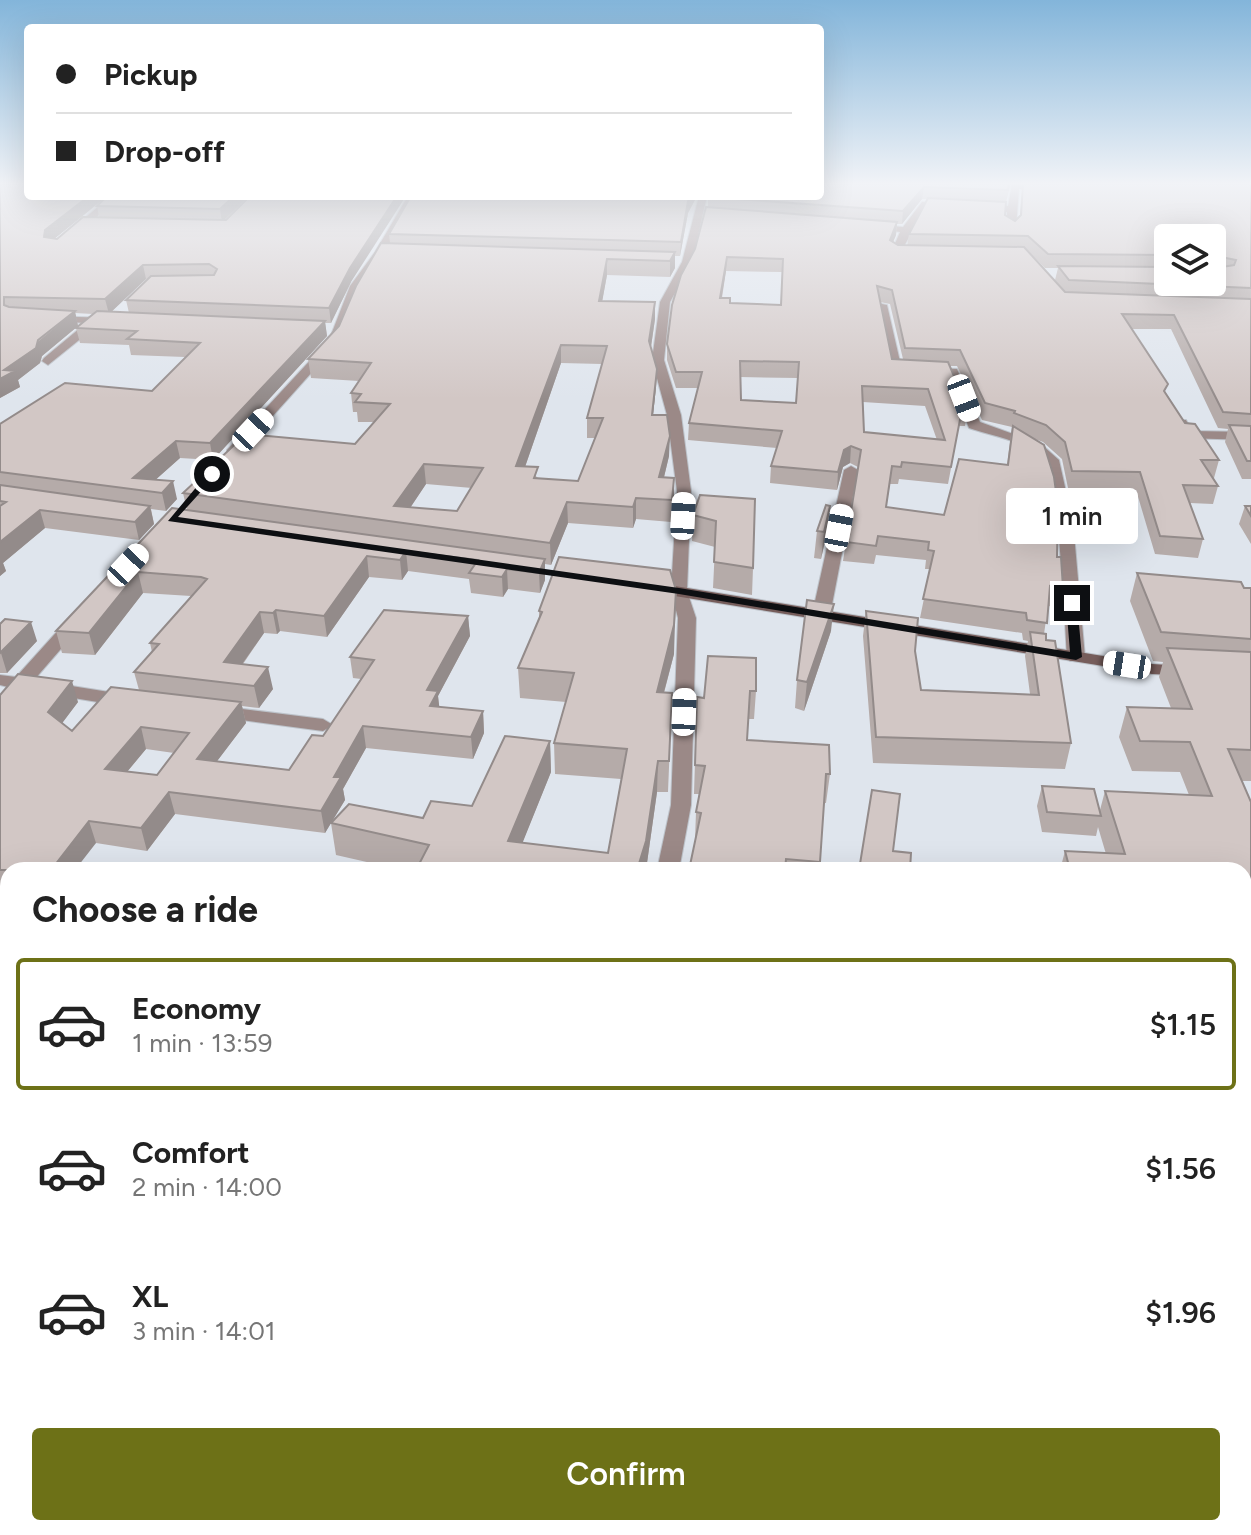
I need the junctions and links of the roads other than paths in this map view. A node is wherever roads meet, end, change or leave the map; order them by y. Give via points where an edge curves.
1 (378, 256) edge
2 (688, 256) edge
3 (671, 262) edge
4 (687, 262) junction
5 (881, 305) edge
6 (124, 317) edge
7 (41, 318) edge
8 (95, 321) junction
9 (322, 330) edge
10 (337, 330) junction
11 (48, 361) dead end
12 (1170, 406) edge
13 (1251, 436) edge
14 (222, 463) edge
15 (851, 470) dead end
16 (633, 584) edge
17 (679, 591) junction
18 (86, 611) edge
19 (821, 615) junction
20 (1076, 657) junction
21 (1209, 672) edge
22 (0, 680) edge
23 (21, 683) junction
24 (154, 704) edge
25 (0, 707) edge
26 (200, 710) edge
27 (323, 725) dead end
28 (670, 862) edge

1 - 10 street via 355,286
2 - 4 street
3 - 4 street
4 - 17 street via 665,302 658,360 674,415 684,491
5 - 20 street via 896,369 953,372 974,425 1036,447 1052,460 1065,523
6 - 8 street
7 - 8 street
8 - 11 street
9 - 10 street
10 - 14 street via 334,341
12 - 13 street via 1188,435
15 - 19 street
16 - 17 street
17 - 19 street
17 - 28 street via 687,618 681,805
18 - 23 street
19 - 20 street
20 - 21 street
22 - 23 street
23 - 24 street
23 - 25 street
26 - 27 street

